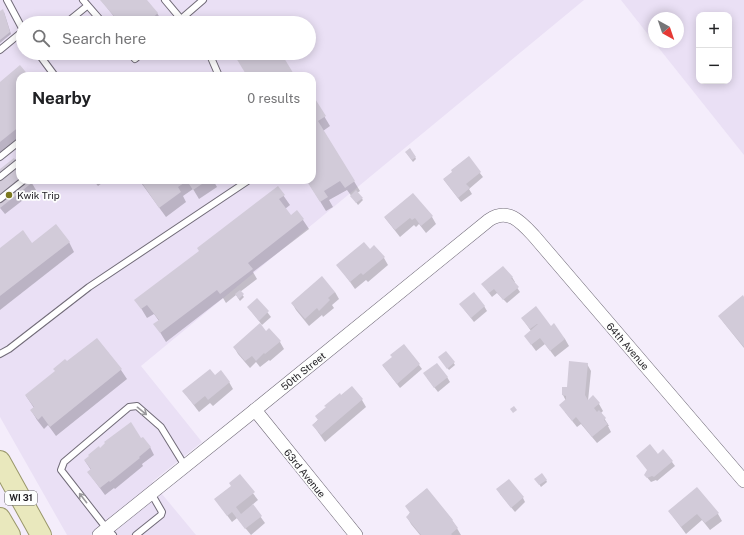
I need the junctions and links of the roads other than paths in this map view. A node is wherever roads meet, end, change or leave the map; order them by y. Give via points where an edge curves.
1 (7, 0) edge
2 (83, 0) edge
3 (165, 0) edge
4 (203, 0) edge
5 (87, 6) junction
6 (75, 16) edge
7 (96, 16) edge
8 (176, 16) edge
9 (186, 16) edge
10 (16, 17) edge
11 (16, 36) edge
12 (1, 47) edge
13 (43, 60) edge
14 (213, 60) edge
15 (52, 72) edge
16 (217, 72) edge
17 (16, 144) edge
18 (0, 157) edge
19 (16, 165) edge
20 (0, 177) edge
21 (19, 184) edge
22 (243, 184) edge
23 (0, 199) edge
24 (509, 216) joint
25 (0, 354) edge
26 (255, 410) junction
27 (0, 461) edge
28 (186, 466) junction
29 (744, 481) edge
30 (151, 493) junction
31 (0, 518) edge
32 (106, 533) edge
33 (10, 535) edge
34 (41, 535) edge
35 (136, 535) edge
36 (356, 535) edge

1 - 10 lane
2 - 5 lane
3 - 8 lane
4 - 9 lane
5 - 6 lane
5 - 7 lane
11 - 12 lane
13 - 15 lane
14 - 16 lane
17 - 18 lane
19 - 20 lane
21 - 23 lane
22 - 25 lane via 89,287
24 - 26 street, 50th Street via 495,216 488,220
24 - 29 street, 64th Avenue via 534,236
26 - 28 street, 50th Street
26 - 36 street, 63rd Avenue
27 - 34 main road, WI 31
28 - 30 street, 50th Street
32 -> 28 lane via 60,470 64,462 129,407 137,406 161,427
30 - 32 street, 50th Street
30 - 35 lane via 162,512 161,515
31 - 33 main road, WI 31

